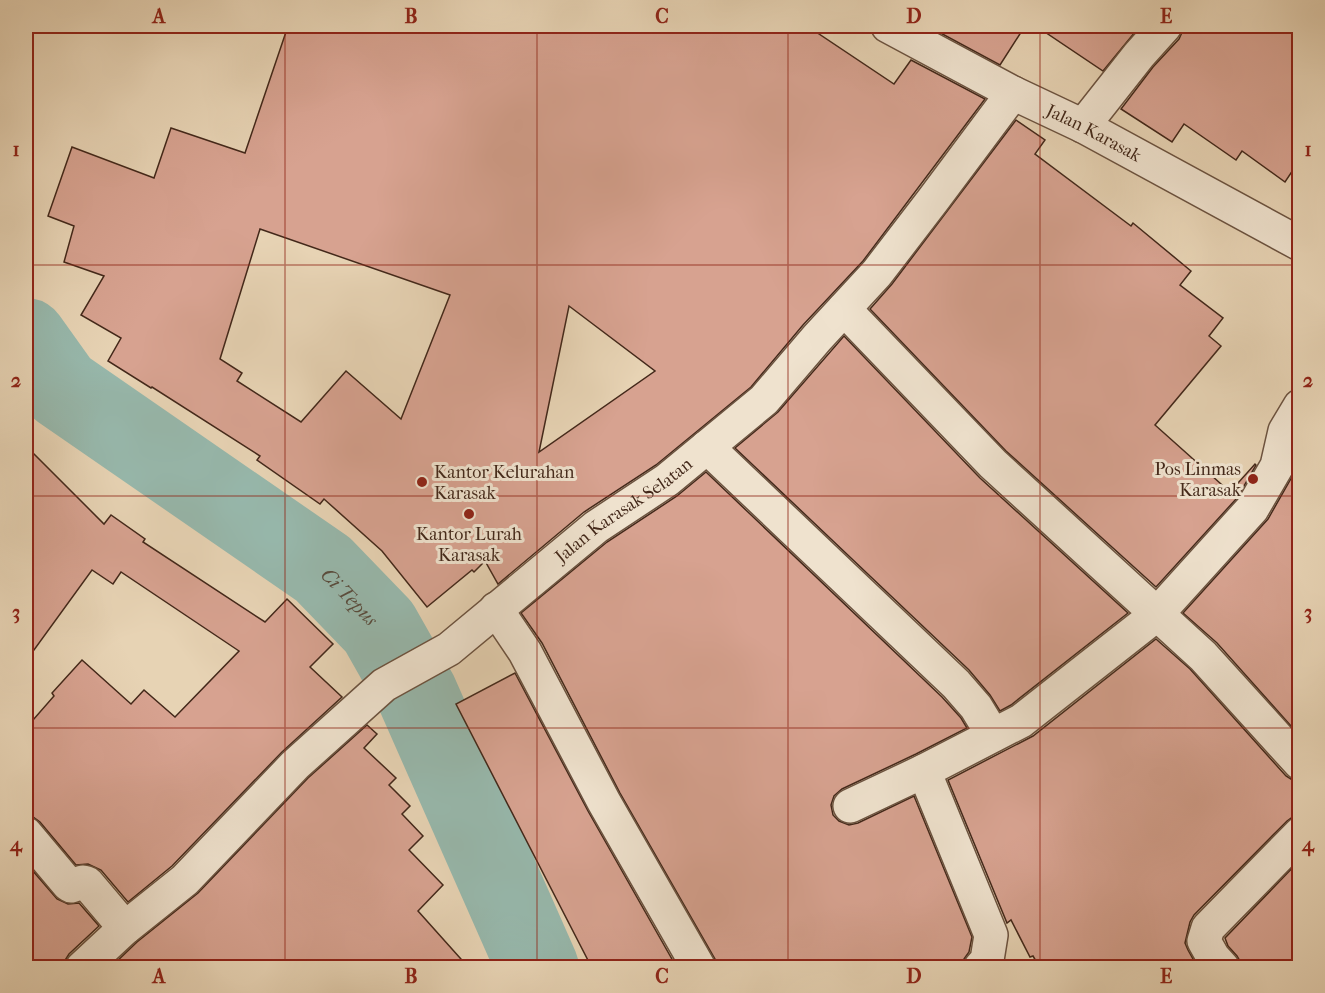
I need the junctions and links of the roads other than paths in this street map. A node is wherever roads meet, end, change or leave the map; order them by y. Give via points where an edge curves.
1 (888, 26) edge
2 (1165, 26) edge
3 (1013, 93) junction
4 (1083, 126) junction
5 (1299, 244) edge
6 (844, 309) junction
7 (1299, 406) edge
8 (707, 447) junction
9 (496, 609) junction
10 (1156, 615) junction
11 (993, 735) junction
12 (1299, 763) edge
13 (924, 771) junction
14 (850, 806) dead end
15 (26, 834) edge
16 (1299, 834) edge
17 (125, 928) junction
18 (82, 968) edge
19 (699, 968) edge
20 (980, 968) edge
21 (1223, 968) edge

1 - 3 street, Jalan Karasak
2 - 4 street
3 - 4 street, Jalan Karasak
3 - 6 street, Jalan Karasak Selatan via 877,273
4 - 5 street, Jalan Karasak
6 - 8 street, Jalan Karasak Selatan via 764,400
6 - 10 street via 993,464
7 - 10 street via 1285,431 1277,466 1252,509
8 - 9 street, Jalan Karasak Selatan via 667,480 596,527
8 - 11 street via 956,684
9 - 17 street, Jalan Karasak Selatan via 449,649 384,685 295,765 185,880
9 - 19 street via 525,652 604,802
10 - 11 street via 1021,721
10 - 12 street via 1203,656
11 - 13 street
13 - 14 street
13 - 20 street via 991,935 987,960
15 - 17 street via 68,884 87,883
16 - 21 street via 1208,928 1203,941
17 - 18 street, Jalan Karasak Selatan

